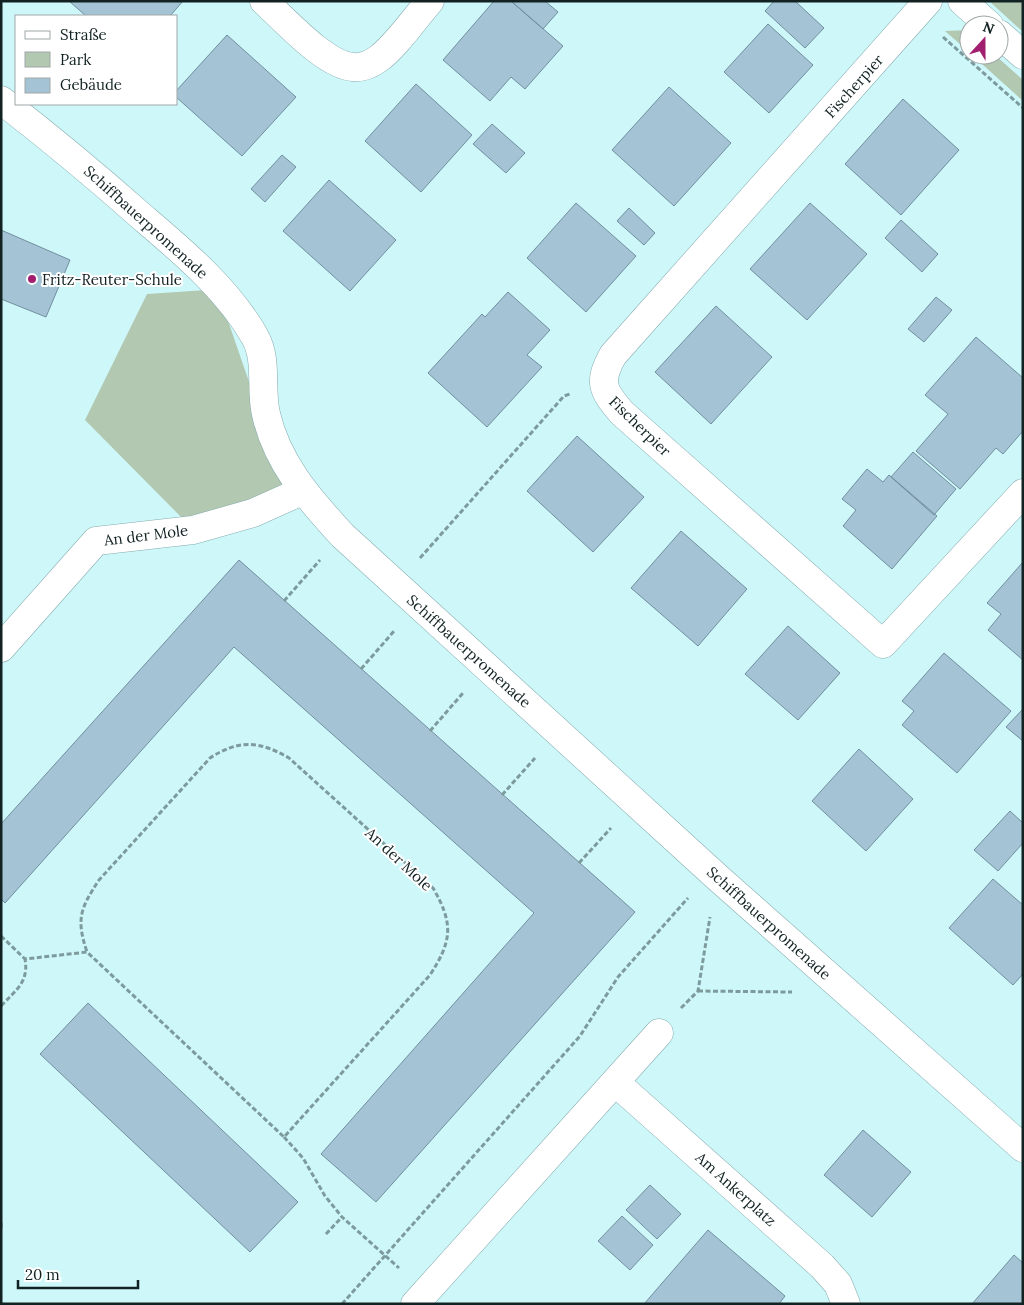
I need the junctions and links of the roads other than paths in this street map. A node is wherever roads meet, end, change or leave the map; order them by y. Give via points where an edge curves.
1 (264, 1) edge
2 (430, 1) edge
3 (962, 1) edge
4 (923, 8) edge
5 (978, 15) edge
6 (1009, 43) edge
7 (1023, 55) edge
8 (1, 100) edge
9 (302, 491) junction
10 (1023, 494) edge
11 (1, 648) edge
12 (659, 1033) road end
13 (615, 1082) junction
14 (1023, 1148) edge
15 (420, 1298) edge
16 (846, 1304) edge

1 - 2 street via 323,54 339,64 354,68 379,58
3 - 5 street
4 - 10 street, Fischerpier via 613,355 602,385 622,413 883,644
6 - 7 street
8 - 9 street, Schiffbauerpromenade via 174,243 228,298 261,350 262,389 272,436
9 - 11 street, An der Mole via 253,513 193,530 96,541
9 - 14 street, Schiffbauerpromenade via 396,585 714,874
12 - 13 street
13 - 15 street
13 - 16 street, Am Ankerplatz via 822,1266 838,1284

